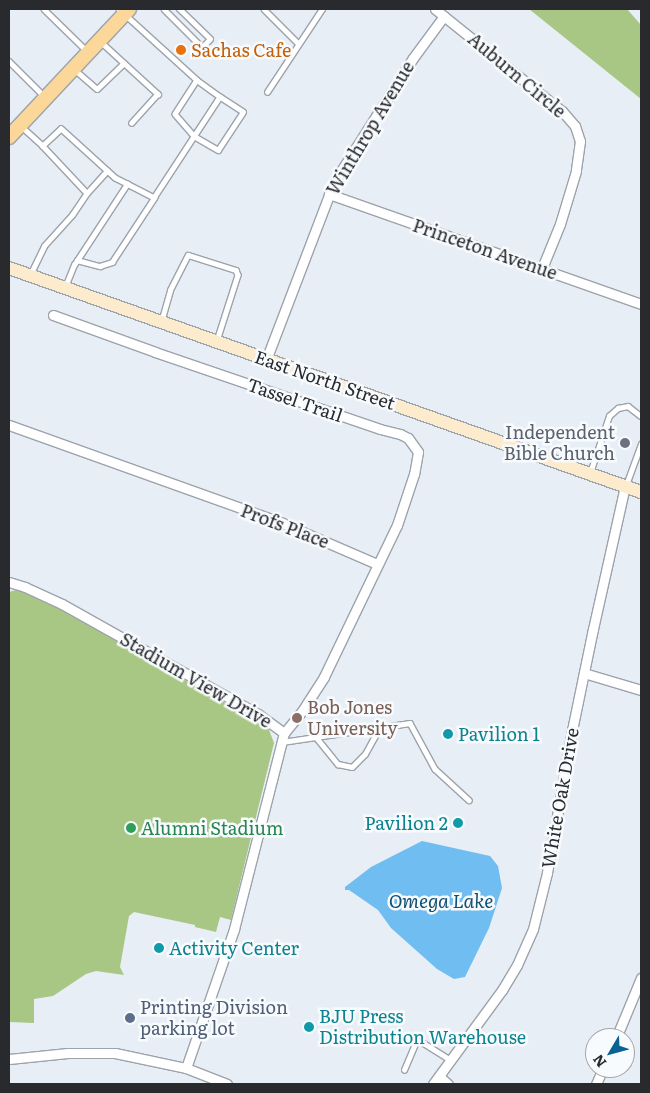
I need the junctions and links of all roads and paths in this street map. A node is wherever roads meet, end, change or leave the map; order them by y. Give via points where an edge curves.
1 (44, 9) edge
2 (164, 9) edge
3 (179, 9) edge
4 (264, 9) edge
5 (322, 9) edge
6 (435, 9) edge
7 (124, 10) edge
8 (444, 16) junction
9 (99, 40) junction
10 (299, 44) junction
11 (88, 52) junction
12 (9, 61) edge
13 (124, 62) junction
14 (73, 68) junction
15 (197, 80) junction
16 (267, 92) dead end
17 (46, 97) junction
18 (220, 97) junction
19 (132, 123) dead end
20 (13, 131) edge
21 (194, 136) junction
22 (43, 146) junction
23 (108, 171) junction
24 (127, 184) junction
25 (88, 193) junction
26 (329, 194) junction
27 (154, 198) junction
28 (77, 260) junction
29 (9, 268) edge
30 (542, 268) junction
31 (29, 276) junction
32 (64, 289) junction
33 (641, 304) edge
34 (54, 315) dead end
35 (161, 323) junction
36 (217, 342) junction
37 (266, 360) junction
38 (641, 416) edge
39 (9, 425) edge
40 (641, 444) edge
41 (590, 474) junction
42 (626, 486) junction
43 (641, 492) edge
44 (377, 564) junction
45 (9, 582) edge
46 (584, 672) junction
47 (641, 690) edge
48 (380, 728) junction
49 (283, 737) junction
50 (316, 737) junction
51 (470, 800) dead end
52 (641, 978) edge
53 (620, 1028) edge
54 (9, 1059) edge
55 (451, 1060) junction
56 (186, 1068) junction
57 (404, 1070) dead end
58 (439, 1076) junction
59 (227, 1084) edge
60 (433, 1084) edge
61 (448, 1084) edge

1 - 11 lane
2 - 3 lane via 202,46 210,39
4 - 10 lane
5 - 10 lane
6 - 8 street, Auburn Circle
7 - 9 main road
7 - 15 lane
8 - 26 street, Winthrop Avenue via 369,126
8 - 30 street, Auburn Circle via 562,111 578,133 580,141 572,188
9 - 11 main road
9 - 13 lane
10 - 16 lane
11 - 14 main road
12 - 17 lane
13 - 14 lane via 97,89
13 - 19 lane via 158,94
14 - 17 main road
15 - 18 lane
15 - 21 lane via 175,114
17 - 20 main road
18 - 21 lane
18 - 21 lane via 243,112 218,150
20 - 22 lane
21 - 27 lane
22 - 23 lane via 61,129
22 - 25 lane
23 - 24 lane
23 - 25 lane
24 - 27 lane
24 - 28 lane
25 - 31 lane via 44,246
26 - 30 street, Princeton Avenue
26 - 37 street, Winthrop Avenue
27 - 28 lane via 112,262 100,266
28 - 32 lane
29 - 31 main road, East North Street
30 - 33 street, Princeton Avenue
31 - 32 main road, East North Street
32 - 35 main road, East North Street
34 - 44 street, Tassel Trail via 408,438 418,452 414,474 397,525
35 - 36 main road, East North Street
35 - 36 lane via 170,290 188,254 236,270 238,275
36 - 37 main road, East North Street
37 - 41 main road, East North Street
38 - 41 lane via 628,406 618,408 609,416
39 - 44 street, Profs Place via 282,523
40 - 42 lane
41 - 42 main road, East North Street
42 - 43 main road, East North Street
42 - 46 street, White Oak Drive
44 - 49 street via 324,677
45 - 49 street, Stadium View Drive via 36,591 80,614 258,714
46 - 47 street
46 - 55 street, White Oak Drive via 547,874 533,930 512,973
48 - 50 lane
48 - 50 lane via 365,754 352,767 338,764
48 - 51 lane via 410,723 435,769
49 - 50 lane
49 - 56 street, Stadium View Drive via 234,929
52 - 53 street
54 - 56 street via 59,1054 115,1054
55 - 57 lane via 417,1039
55 - 58 street, White Oak Drive
56 - 59 street
58 - 60 street, White Oak Drive
58 - 61 street

